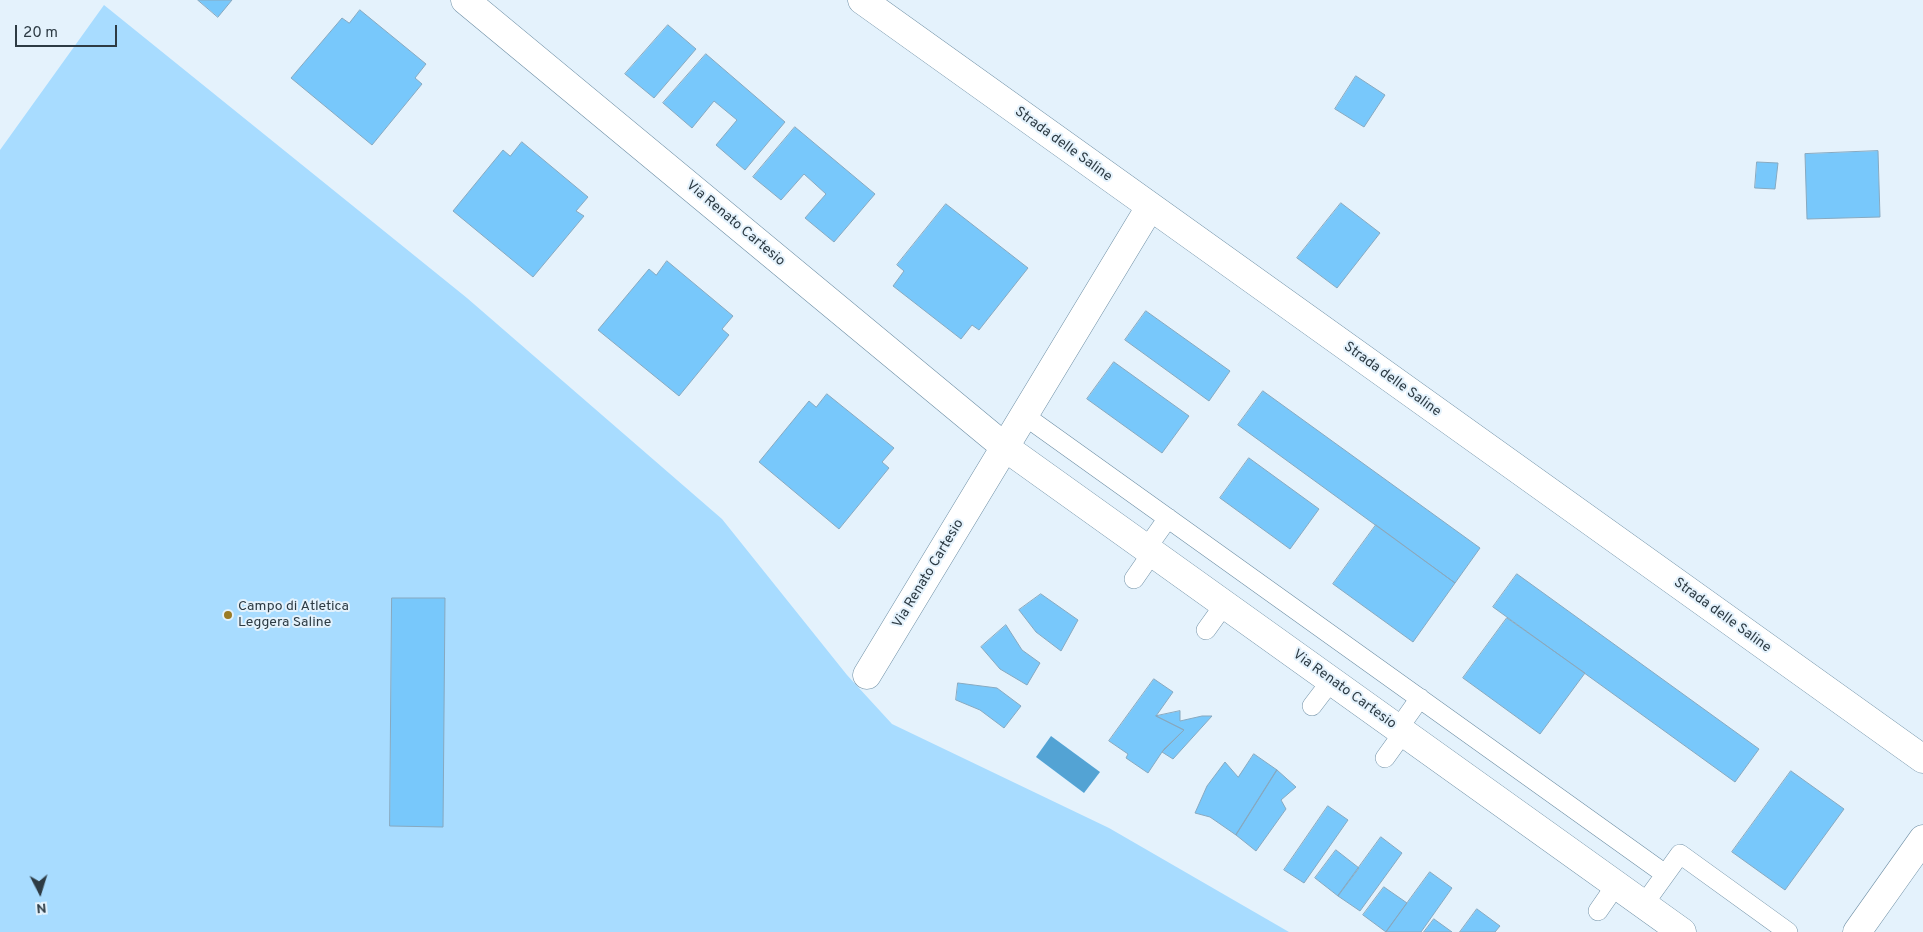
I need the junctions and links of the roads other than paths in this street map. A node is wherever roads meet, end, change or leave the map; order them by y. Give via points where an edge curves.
1 (465, 0) edge
2 (862, 0) edge
3 (1150, 207) junction
4 (1025, 416) junction
5 (1006, 448) junction
6 (1168, 518) junction
7 (1149, 551) junction
8 (1134, 579) dead end
9 (1224, 605) junction
10 (1206, 630) dead end
11 (867, 675) dead end
12 (1331, 681) junction
13 (1420, 698) junction
14 (1312, 706) dead end
15 (1400, 731) junction
16 (1385, 758) dead end
17 (1923, 759) edge
18 (1923, 839) edge
19 (1665, 874) junction
20 (1616, 885) junction
21 (1644, 904) junction
22 (1598, 911) dead end
23 (1682, 932) edge
24 (1788, 932) edge
25 (1857, 932) edge

1 - 5 street, Via Renato Cartesio
2 - 3 street, Strada delle Saline
3 - 4 street, Via Renato Cartesio
3 - 17 street, Strada delle Saline
4 - 5 street, Via Renato Cartesio
4 - 6 lane
5 - 7 street, Via Renato Cartesio
5 - 11 street, Via Renato Cartesio
6 - 7 lane
6 - 13 lane
7 - 8 lane
7 - 9 street, Via Renato Cartesio
9 - 10 lane
9 - 12 street, Via Renato Cartesio
12 - 14 lane
12 - 15 street, Via Renato Cartesio
13 - 15 lane
13 - 19 lane
15 - 16 lane
15 - 20 street, Via Renato Cartesio
18 - 25 street
19 - 21 lane
19 - 24 lane via 1680,854
20 - 21 street, Via Renato Cartesio
20 - 22 lane
21 - 23 street, Via Renato Cartesio

